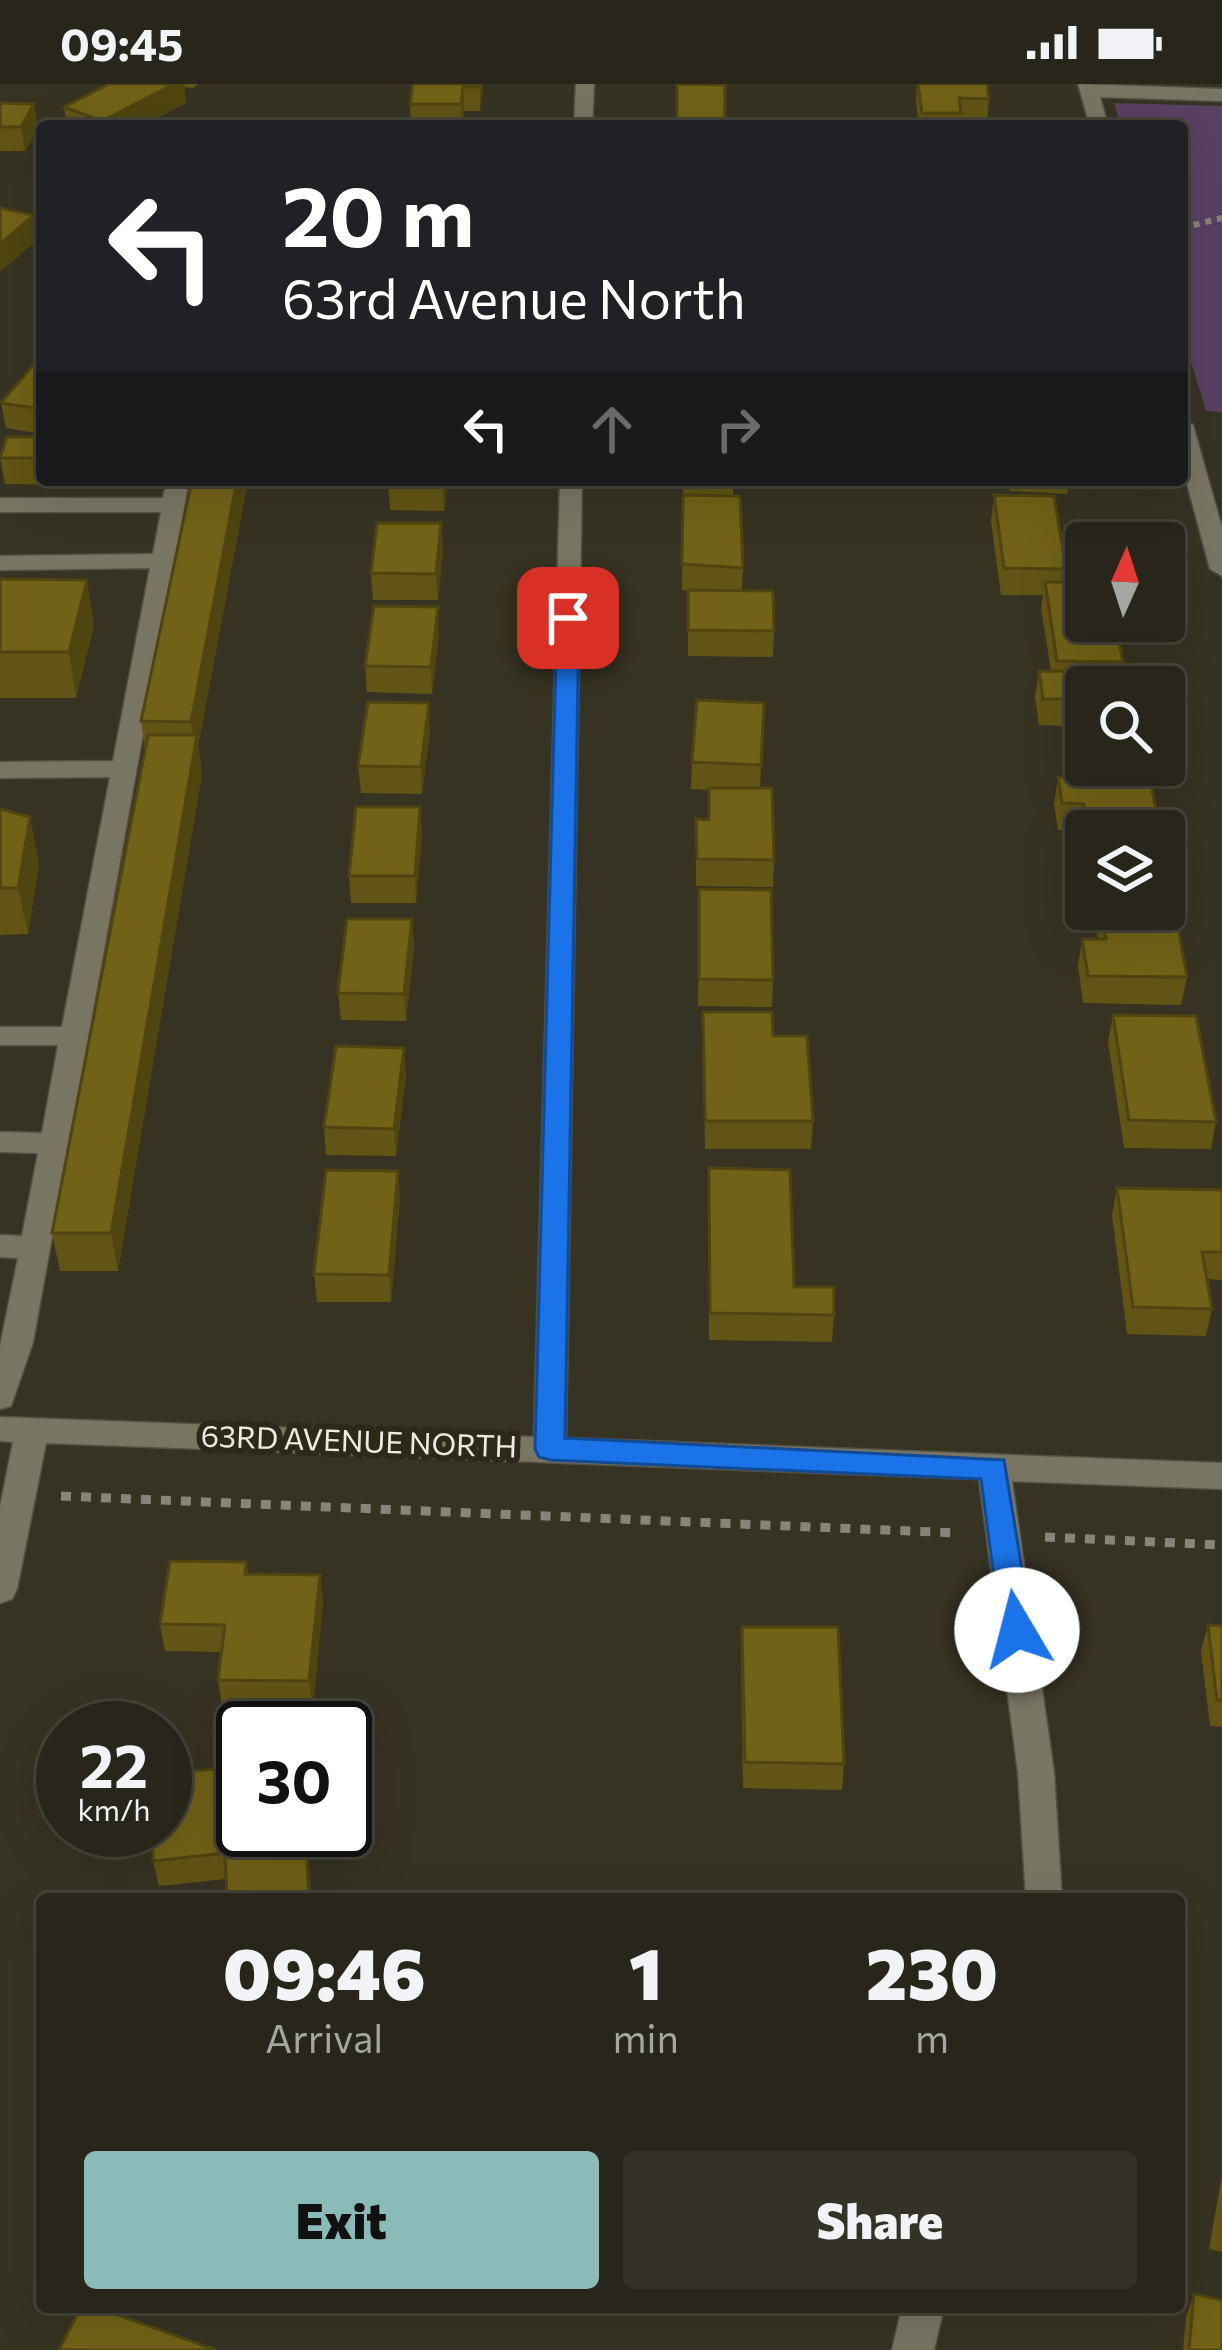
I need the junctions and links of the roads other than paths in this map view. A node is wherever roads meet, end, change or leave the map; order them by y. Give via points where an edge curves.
1 (585, 84) edge
2 (1088, 87) edge
3 (1222, 95) edge
4 (583, 120) edge
5 (1097, 120) edge
6 (1188, 447) edge
7 (571, 486) edge
8 (176, 492) edge
9 (0, 506) edge
10 (163, 561) junction
11 (0, 563) edge
12 (1222, 569) edge
13 (123, 769) junction
14 (0, 770) edge
15 (0, 1036) edge
16 (73, 1036) junction
17 (0, 1142) edge
18 (54, 1143) junction
19 (0, 1246) edge
20 (34, 1247) junction
21 (0, 1397) edge
22 (16, 1430) edge
23 (550, 1449) junction
24 (994, 1468) junction
25 (1222, 1476) edge
26 (0, 1589) edge
27 (1044, 1893) edge
28 (922, 2313) edge
29 (913, 2350) edge

1 - 4 street
2 - 3 street
2 - 5 street
6 - 12 street
7 - 23 street
8 - 9 street
8 - 10 street
10 - 11 street
10 - 13 street
13 - 14 street
13 - 16 street
15 - 16 street
16 - 18 street
17 - 18 street
18 - 20 street
19 - 20 street
20 - 21 street
22 - 23 street, 63RD AVENUE NORTH
22 - 26 street via 17,1494
23 - 24 street, 63RD AVENUE NORTH
24 - 25 street, 63RD AVENUE NORTH
24 - 27 street via 1036,1772
28 - 29 street

